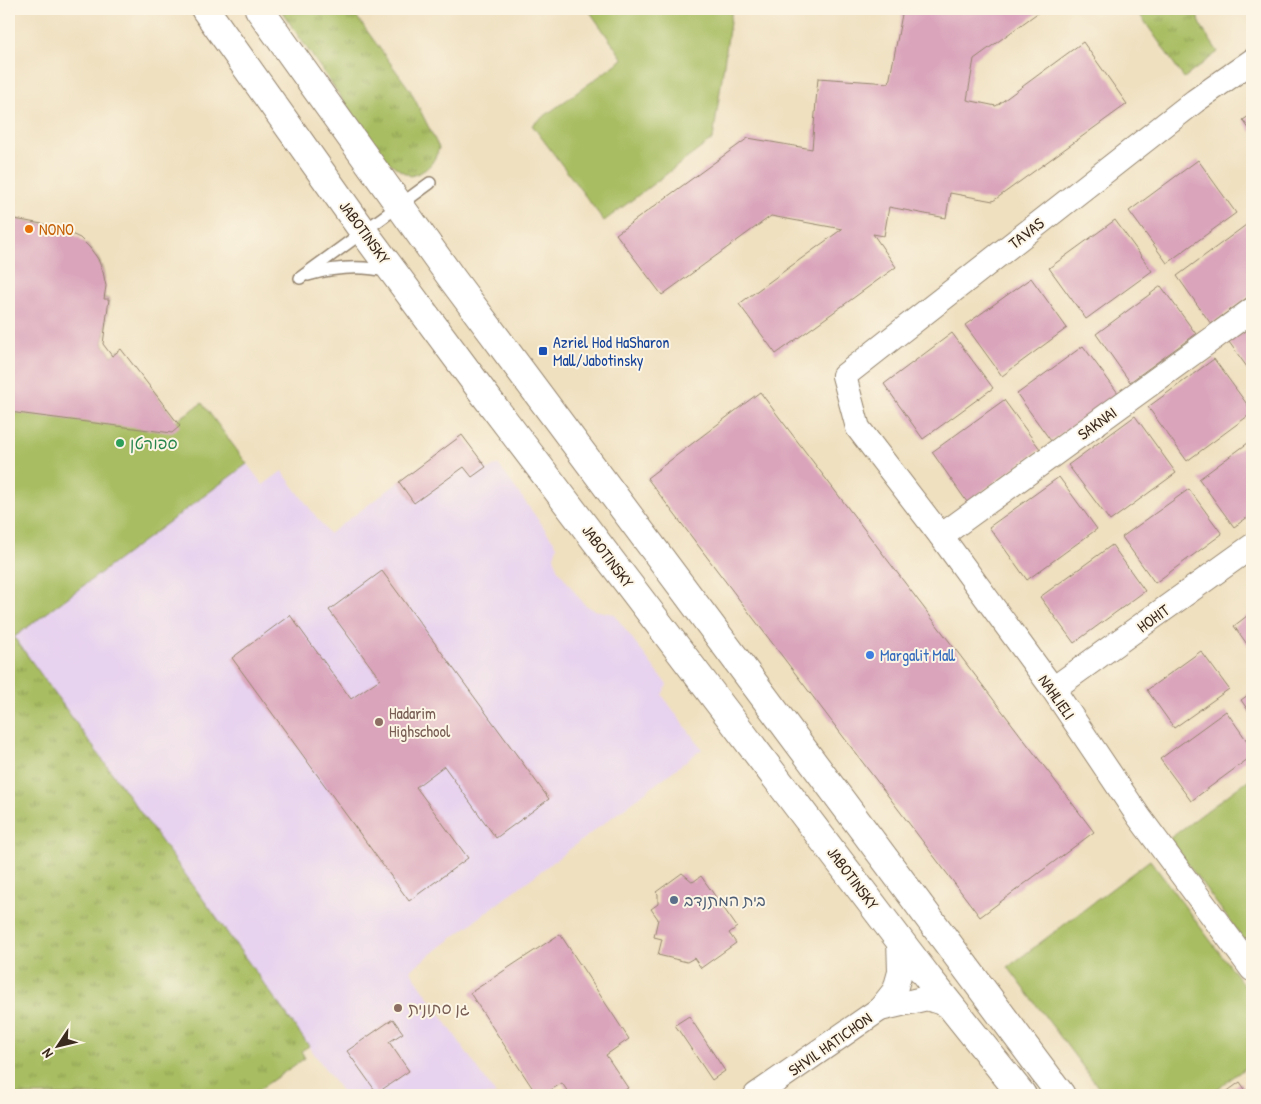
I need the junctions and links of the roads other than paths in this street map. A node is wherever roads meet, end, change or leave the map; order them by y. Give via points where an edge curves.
1 (204, 9) edge
2 (259, 9) edge
3 (1252, 61) edge
4 (430, 183) dead end
5 (399, 206) junction
6 (363, 231) junction
7 (395, 274) junction
8 (1252, 310) edge
9 (858, 428) joint
10 (942, 536) junction
11 (1252, 546) edge
12 (1053, 689) junction
13 (899, 939) junction
14 (1252, 969) edge
15 (950, 1006) junction
16 (880, 1009) junction
17 (768, 1092) edge
18 (1022, 1095) edge
19 (1062, 1095) edge

1 - 6 street, JABOTINSKY
2 - 5 street
3 - 9 street, TAVAS via 1195,101 844,376
4 - 5 lane
5 - 6 lane
5 - 19 street
6 - 7 street, JABOTINSKY
6 - 7 lane via 300,278 342,268 377,269
7 - 13 street, JABOTINSKY
8 - 10 street, SAKNAI
9 - 10 street, NAHLIELI
10 - 12 street, NAHLIELI
11 - 12 street, HOHIT
12 - 14 street, NAHLIELI via 1139,817
13 - 15 street, JABOTINSKY
13 - 16 street, SHVIL HATICHON via 900,972 895,990
15 - 16 street, SHVIL HATICHON via 927,998
15 - 18 street, JABOTINSKY
16 - 17 street, SHVIL HATICHON

